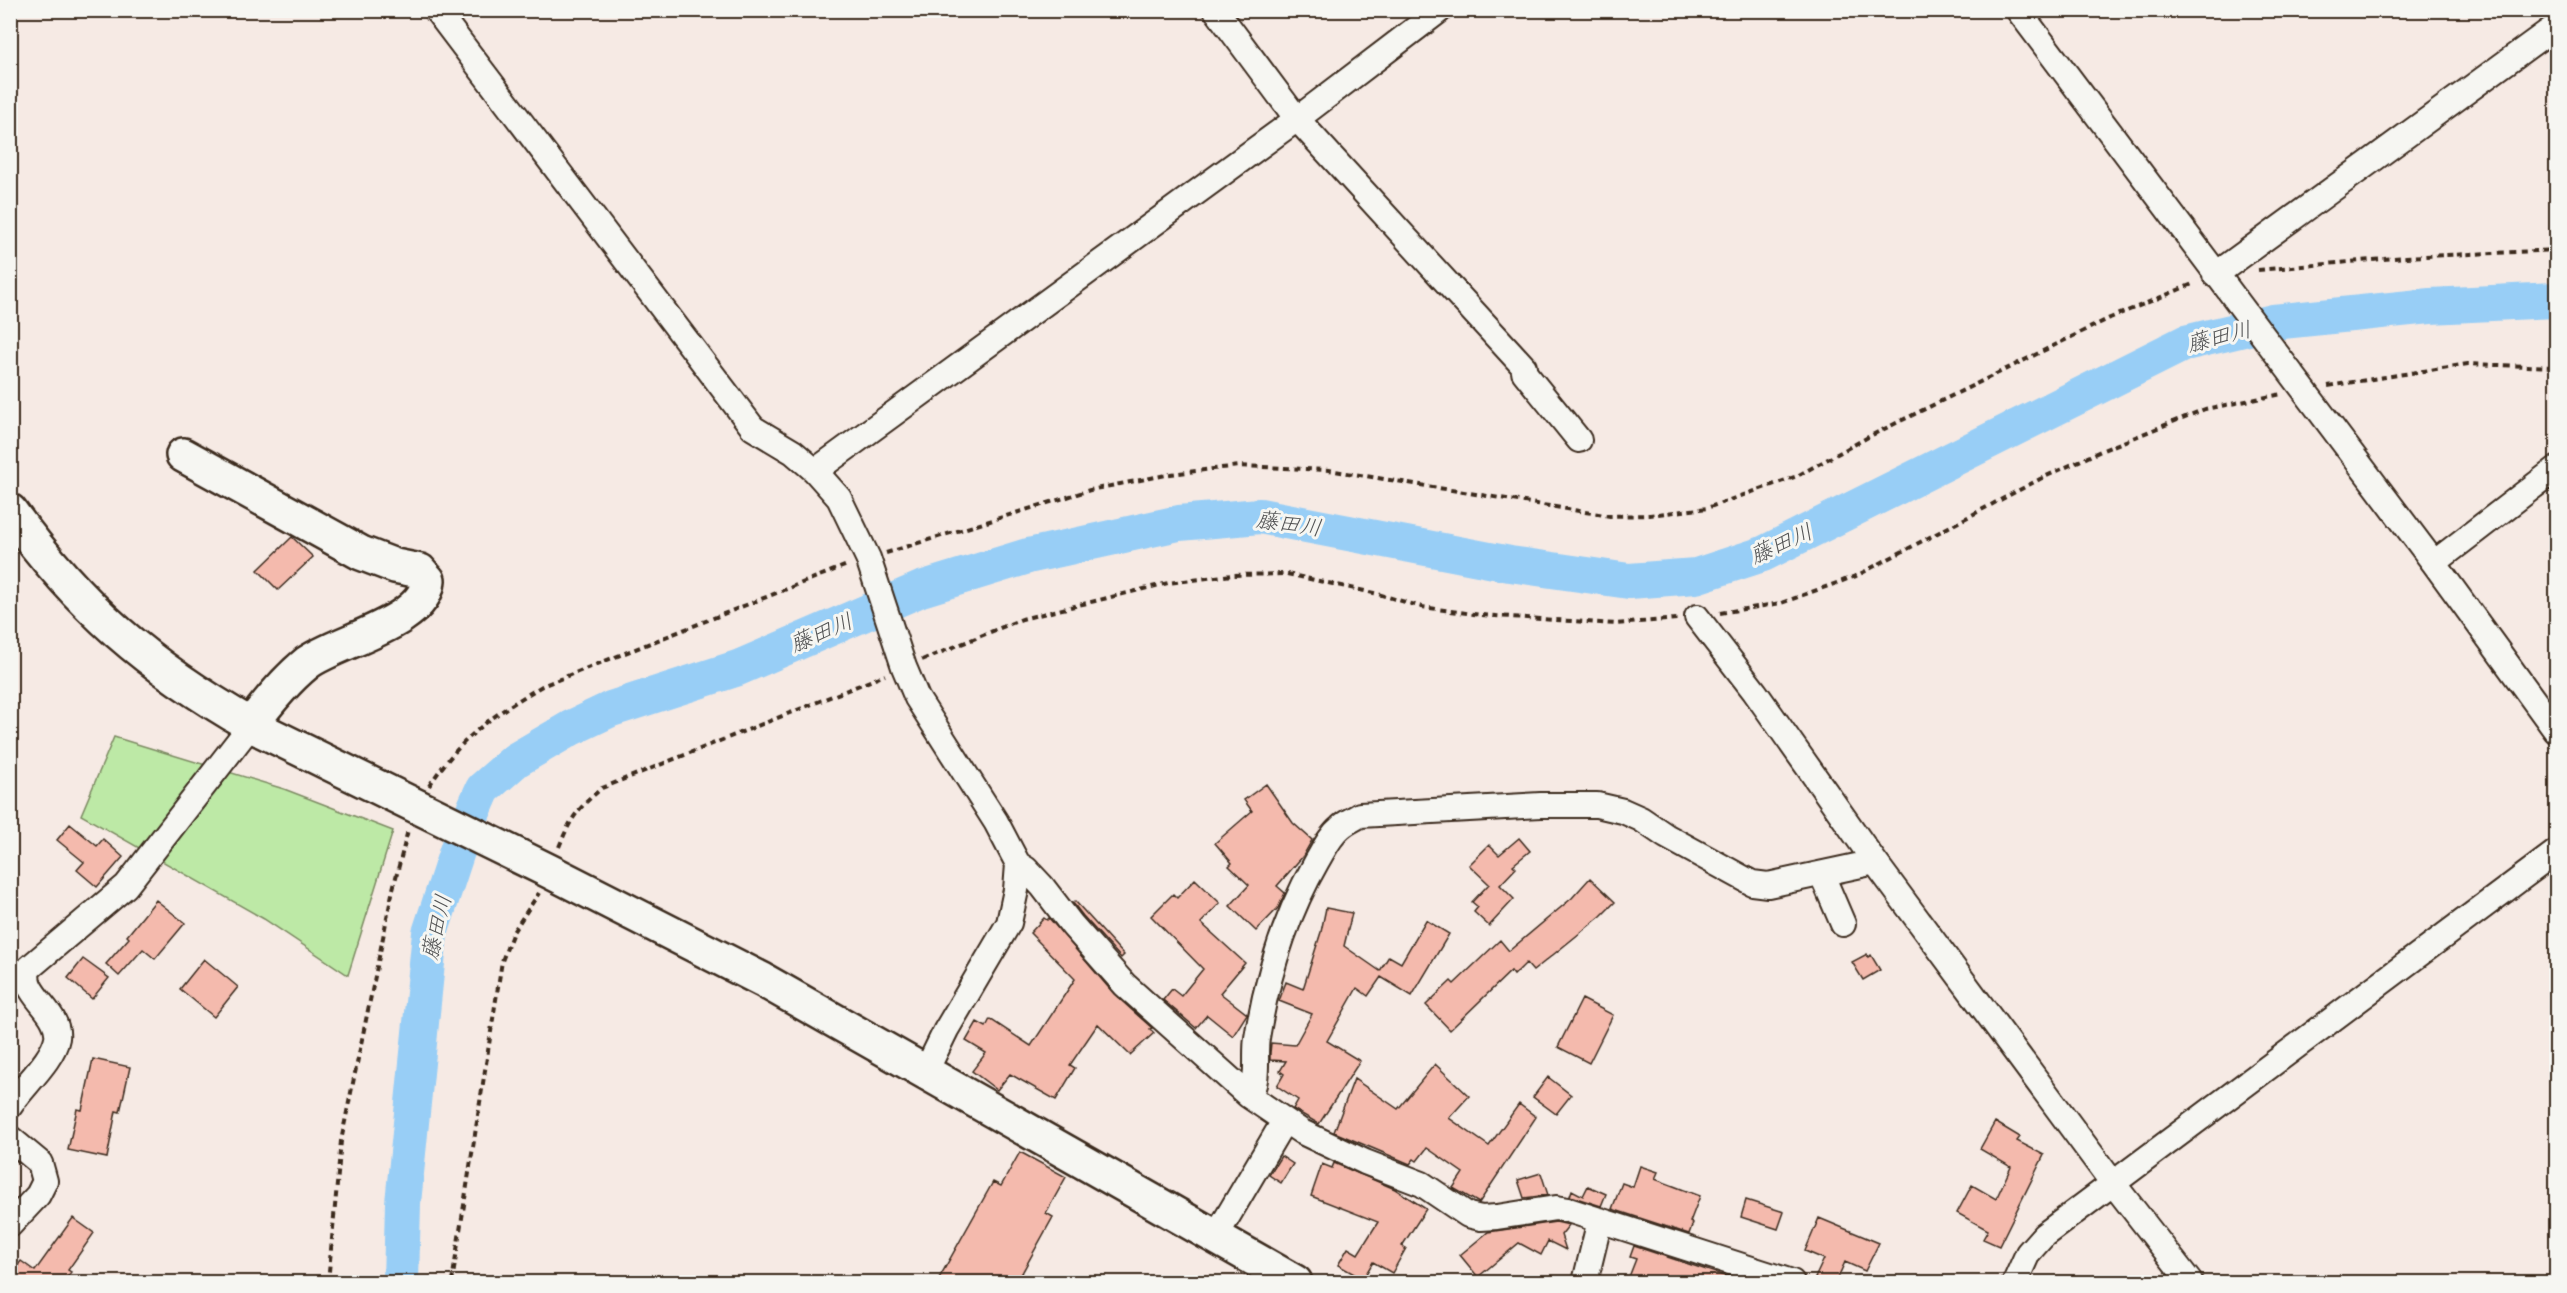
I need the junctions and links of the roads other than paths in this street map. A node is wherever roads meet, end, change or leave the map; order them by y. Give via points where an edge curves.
1 (436, 10) edge
2 (1216, 10) edge
3 (1440, 10) edge
4 (2018, 10) edge
5 (2556, 26) edge
6 (1297, 118) junction
7 (2221, 281) junction
8 (1578, 440) dead end
9 (183, 455) dead end
10 (2556, 470) edge
11 (815, 471) junction
12 (10, 511) edge
13 (2434, 563) junction
14 (1697, 617) road end
15 (251, 725) junction
16 (2556, 731) edge
17 (2556, 852) edge
18 (1875, 862) junction
19 (1018, 864) junction
20 (1822, 875) junction
21 (1843, 924) dead end
22 (926, 1071) junction
23 (1249, 1096) junction
24 (10, 1106) edge
25 (1284, 1121) junction
26 (10, 1138) edge
27 (2112, 1182) junction
28 (1600, 1220) junction
29 (10, 1225) edge
30 (1215, 1238) junction
31 (1295, 1282) edge
32 (1585, 1282) edge
33 (1792, 1282) edge
34 (2015, 1282) edge
35 (2190, 1282) edge

1 - 11 street via 753,428 793,452
2 - 6 street
3 - 6 street
4 - 7 street
5 - 7 street
6 - 8 street via 1524,367
6 - 11 street
7 - 13 street
9 - 15 street via 361,553 420,571 428,580 422,597 402,616 309,662 278,690
10 - 13 street
11 - 19 street via 839,498 868,558 917,698 996,822
12 - 15 street via 68,584 120,636 189,688
13 - 16 street
14 - 18 street
15 - 22 street via 763,980
15 - 24 street via 126,886 29,968 29,984 54,1019 57,1036 53,1050
17 - 27 street
18 - 20 street
18 - 27 street
19 - 22 street via 1009,923
19 - 23 street via 1042,886 1125,985
20 - 21 street
20 - 23 street via 1768,885 1752,884 1641,819 1597,805 1360,815 1341,826 1329,841 1289,918 1260,1022
22 - 30 street
23 - 25 street
25 - 28 street via 1365,1162 1422,1184 1468,1215 1497,1217 1556,1208
25 - 30 street
26 - 29 street via 40,1163 45,1181 38,1195
27 - 34 street via 2044,1235 2028,1253
27 - 35 street
28 - 32 street
28 - 33 street
30 - 31 street

